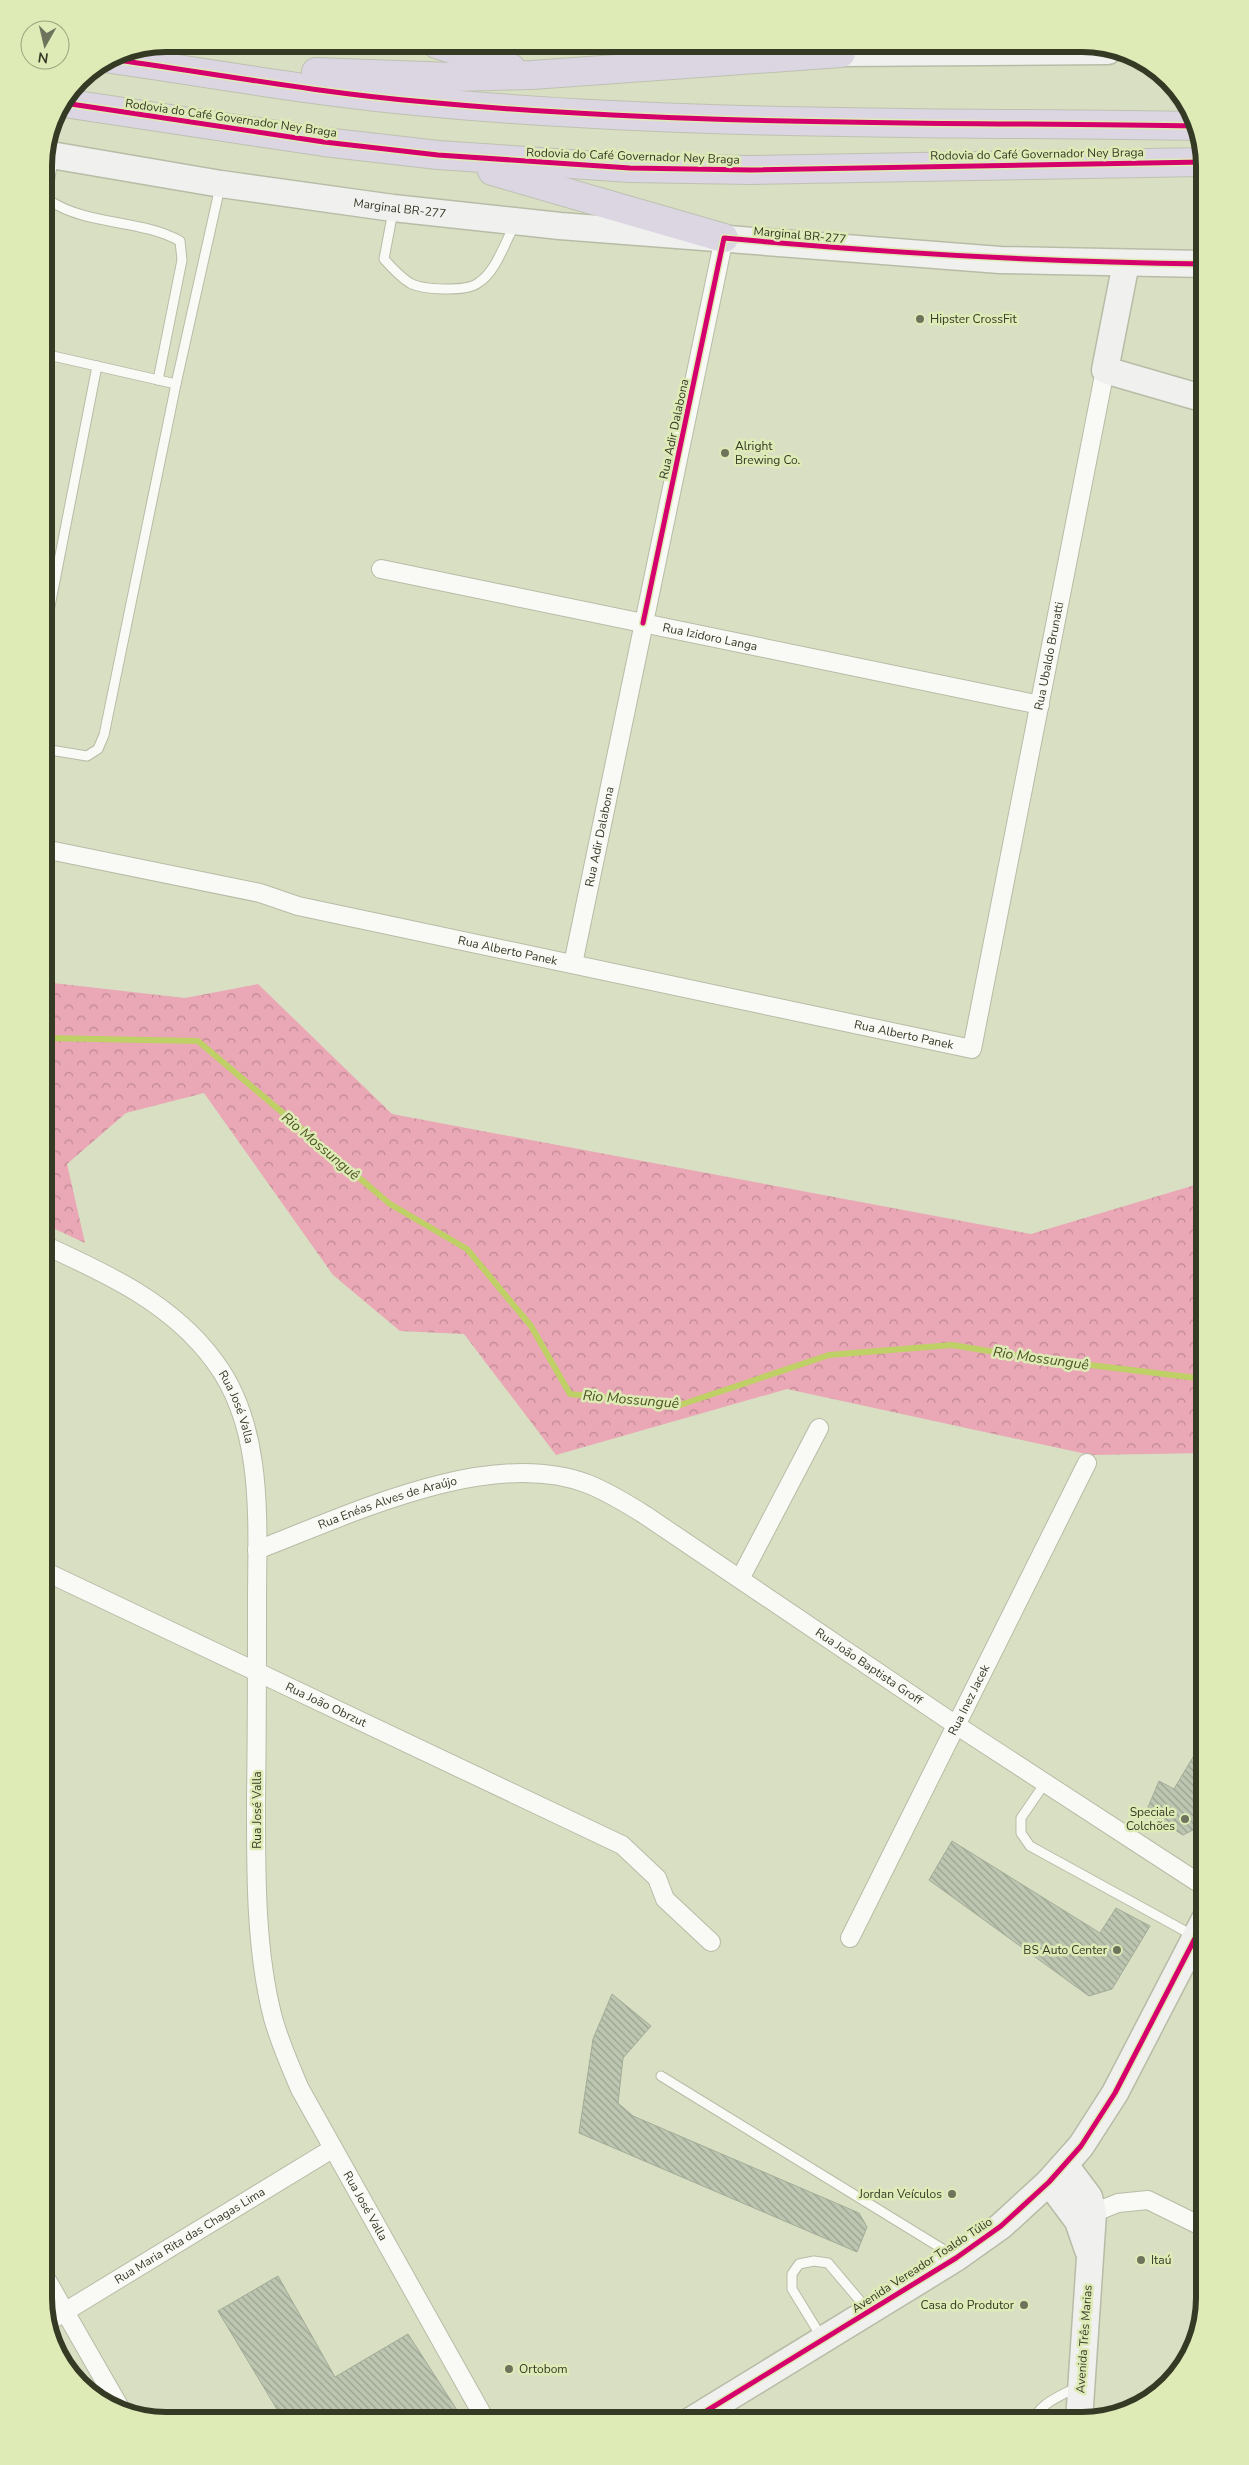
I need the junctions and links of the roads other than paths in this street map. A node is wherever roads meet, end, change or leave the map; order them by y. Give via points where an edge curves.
1 (463, 52) edge
2 (777, 53) edge
3 (128, 59) edge
4 (126, 60) edge
5 (532, 74) junction
6 (71, 104) edge
7 (1189, 126) edge
8 (438, 155) junction
9 (53, 156) edge
10 (1196, 162) edge
11 (221, 184) junction
12 (53, 202) edge
13 (394, 208) junction
14 (516, 222) junction
15 (724, 238) junction
16 (1126, 263) junction
17 (1196, 264) edge
18 (53, 356) edge
19 (97, 366) junction
20 (1105, 370) junction
21 (158, 380) junction
22 (176, 384) junction
23 (1196, 396) edge
24 (381, 569) dead end
25 (53, 592) edge
26 (643, 623) junction
27 (1040, 705) junction
28 (53, 750) edge
29 (53, 851) edge
30 (573, 964) junction
31 (972, 1049) joint
32 (52, 1249) edge
33 (819, 1428) dead end
34 (1087, 1462) dead end
35 (522, 1473) joint
36 (257, 1550) junction
37 (52, 1575) edge
38 (740, 1579) junction
39 (257, 1672) junction
40 (956, 1725) junction
41 (1045, 1783) junction
42 (1196, 1880) edge
43 (1196, 1926) edge
44 (850, 1938) dead end
45 (1196, 1938) edge
46 (711, 1942) dead end
47 (661, 2076) dead end
48 (332, 2149) junction
49 (1057, 2174) junction
50 (1093, 2213) junction
51 (1196, 2224) edge
52 (956, 2258) junction
53 (1090, 2258) junction
54 (52, 2290) edge
55 (64, 2312) junction
56 (870, 2312) junction
57 (54, 2318) edge
58 (824, 2340) junction
59 (1081, 2384) junction
60 (115, 2400) edge
61 (481, 2412) edge
62 (705, 2412) edge
63 (1038, 2412) edge
64 (1079, 2412) edge

1 - 5 highway
2 - 5 highway
3 - 5 highway via 378,75
4 - 7 highway via 424,102 558,112 786,120
6 - 8 highway, Rodovia do Café Governador Ney Braga via 324,142
8 - 10 highway, Rodovia do Café Governador Ney Braga via 694,170
8 - 15 highway
9 - 11 main road, Marginal BR-277
11 - 13 main road, Marginal BR-277
11 - 22 lane
12 - 21 lane via 72,212 162,230 180,240 182,260
13 - 14 main road, Marginal BR-277
13 - 14 lane via 384,259 412,284 453,290 478,284 490,271
14 - 15 main road, Marginal BR-277
15 - 16 main road, Marginal BR-277 via 935,256
15 - 26 street, Rua Adir Dalabona
16 - 17 main road, Marginal BR-277
16 - 20 main road, Rua Ubaldo Brunatti
18 - 19 lane
19 - 21 lane
19 - 25 lane
20 - 23 main road
20 - 27 street, Rua Ubaldo Brunatti
21 - 22 lane
22 - 28 lane via 104,735 98,748 87,756
24 - 26 street, Rua Izidoro Langa
26 - 27 street, Rua Izidoro Langa
26 - 30 street, Rua Adir Dalabona
27 - 31 street, Rua Ubaldo Brunatti
29 - 30 street, Rua Alberto Panek via 260,892 298,906
30 - 31 street, Rua Alberto Panek
32 - 36 street, Rua José Valla via 128,1286 165,1311 194,1335 216,1363 232,1389 249,1444 254,1474
33 - 38 street
34 - 40 street, Rua Inez Jacek
35 - 36 street, Rua Enéas Alves de Araújo via 475,1477 412,1491
35 - 38 street, Rua João Baptista Groff via 587,1483 616,1497
36 - 39 street, Rua José Valla
37 - 39 street, Rua João Obrzut
38 - 40 street, Rua João Baptista Groff
39 - 46 street, Rua João Obrzut via 629,1850 657,1878 665,1899
39 - 48 street, Rua José Valla via 256,1842 266,1977 273,2016 285,2054
40 - 41 street, Rua João Baptista Groff
40 - 44 street, Rua Inez Jacek
41 - 42 street, Rua João Baptista Groff
41 - 43 lane via 1022,1818 1021,1833 1030,1846
45 - 49 main road, Avenida Vereador Toaldo Túlio via 1115,2093 1081,2146
47 - 52 lane
48 - 55 street, Rua Maria Rita das Chagas Lima
48 - 61 street, Rua José Valla
49 - 50 main road, Avenida Três Marias via 1089,2197
49 - 52 main road, Avenida Vereador Toaldo Túlio via 1001,2226
49 - 53 main road, Avenida Três Marias via 1084,2233
50 - 51 street via 1118,2203 1148,2200
50 - 53 main road, Avenida Três Marias
52 - 56 main road, Avenida Vereador Toaldo Túlio
53 - 59 main road, Avenida Três Marias
54 - 55 street
55 - 57 street, Rua Maria Rita das Chagas Lima
55 - 60 street
56 - 58 main road, Avenida Vereador Toaldo Túlio
56 - 58 lane via 828,2263 799,2264 792,2274 792,2289
58 - 62 main road, Avenida Vereador Toaldo Túlio
59 - 63 lane
59 - 64 main road, Avenida Três Marias

